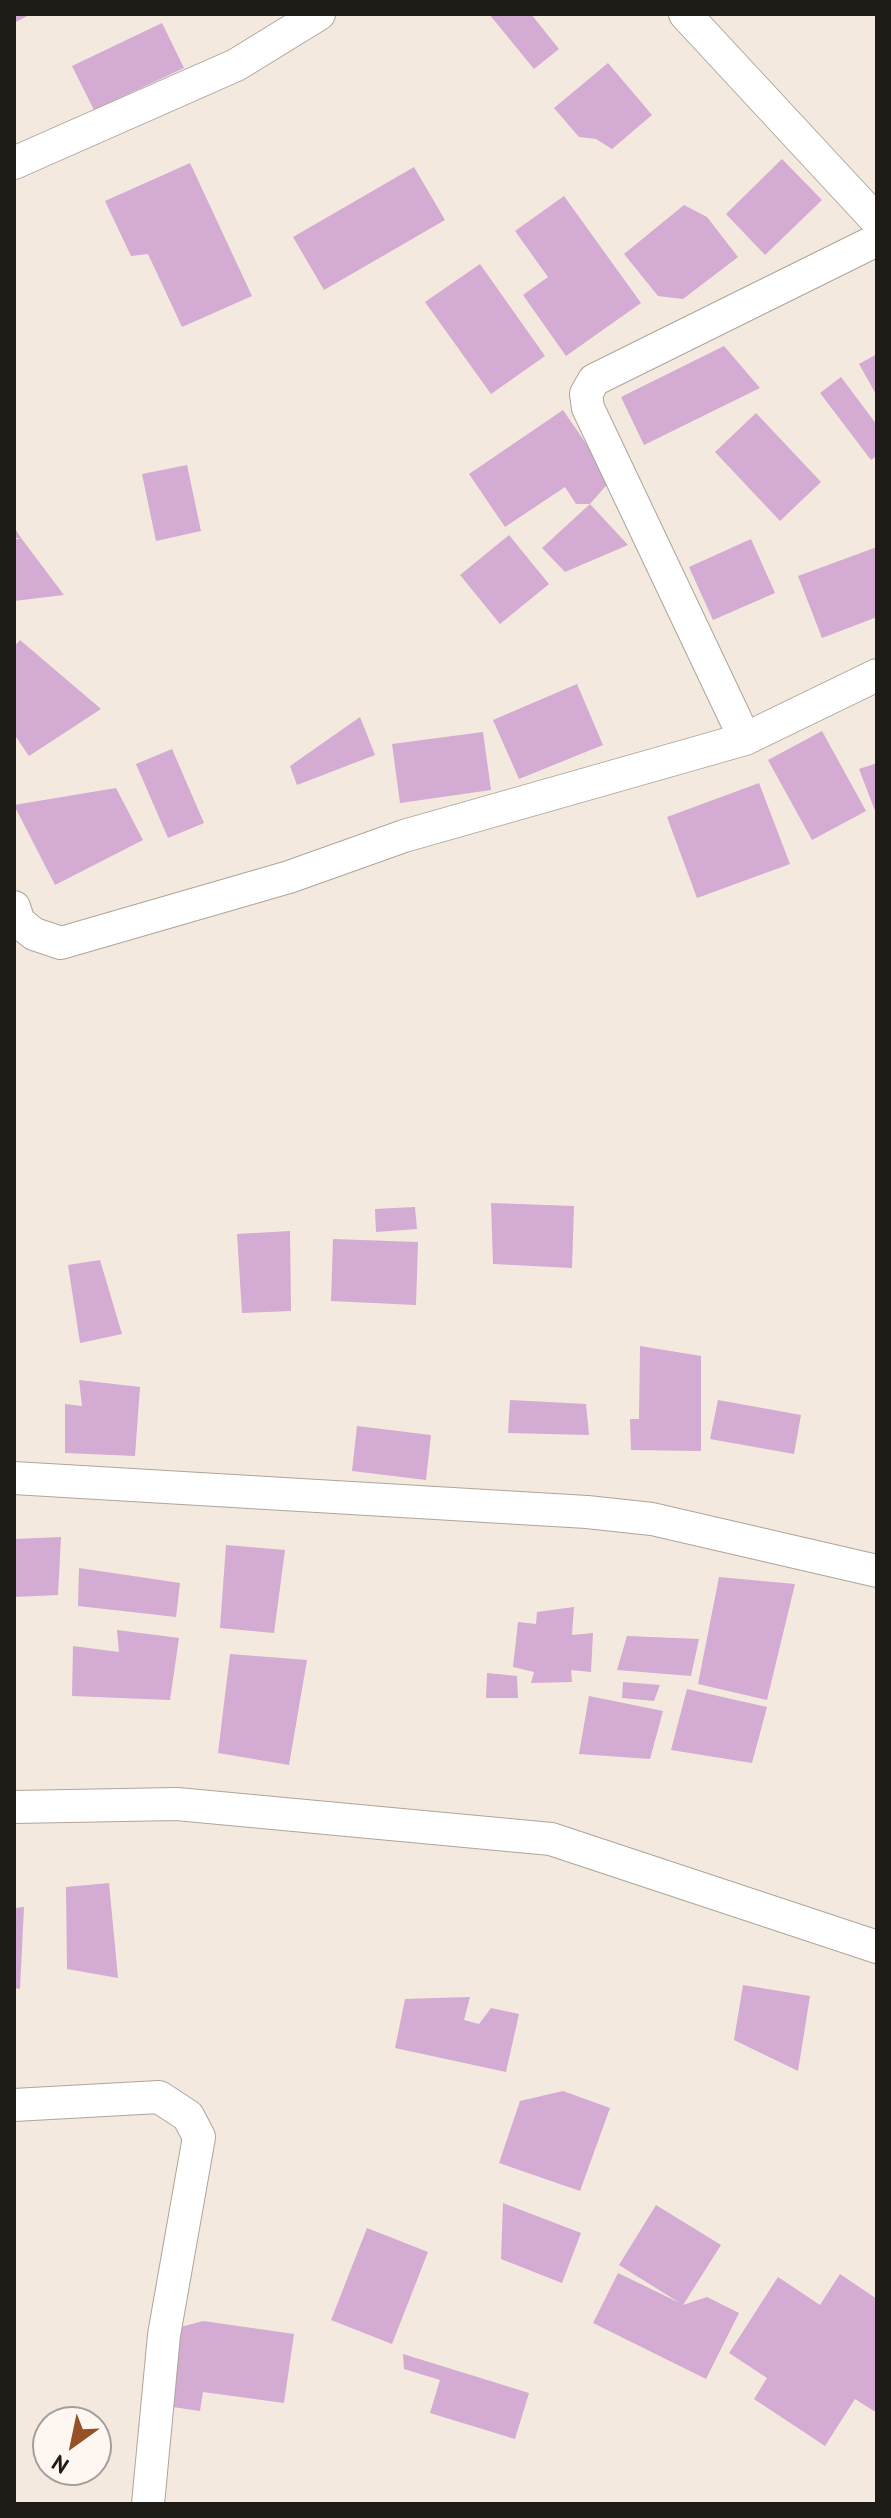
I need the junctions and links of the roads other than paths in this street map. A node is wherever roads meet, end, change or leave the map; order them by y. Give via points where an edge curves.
1 (319, 14) edge
2 (685, 14) edge
3 (14, 163) edge
4 (877, 221) edge
5 (877, 240) edge
6 (877, 675) edge
7 (745, 739) junction
8 (14, 907) edge
9 (14, 1478) edge
10 (877, 1571) edge
11 (14, 1807) edge
12 (877, 1947) edge
13 (14, 2105) edge
14 (148, 2504) edge

1 - 3 street via 236,65
2 - 4 street
5 - 7 street via 594,380 586,394 588,408
6 - 7 street
7 - 8 street via 404,836 289,877 61,943 34,934 19,922
9 - 10 street via 652,1519
11 - 12 street via 177,1804 551,1839
13 - 14 street via 159,2097 188,2116 199,2137 164,2335

